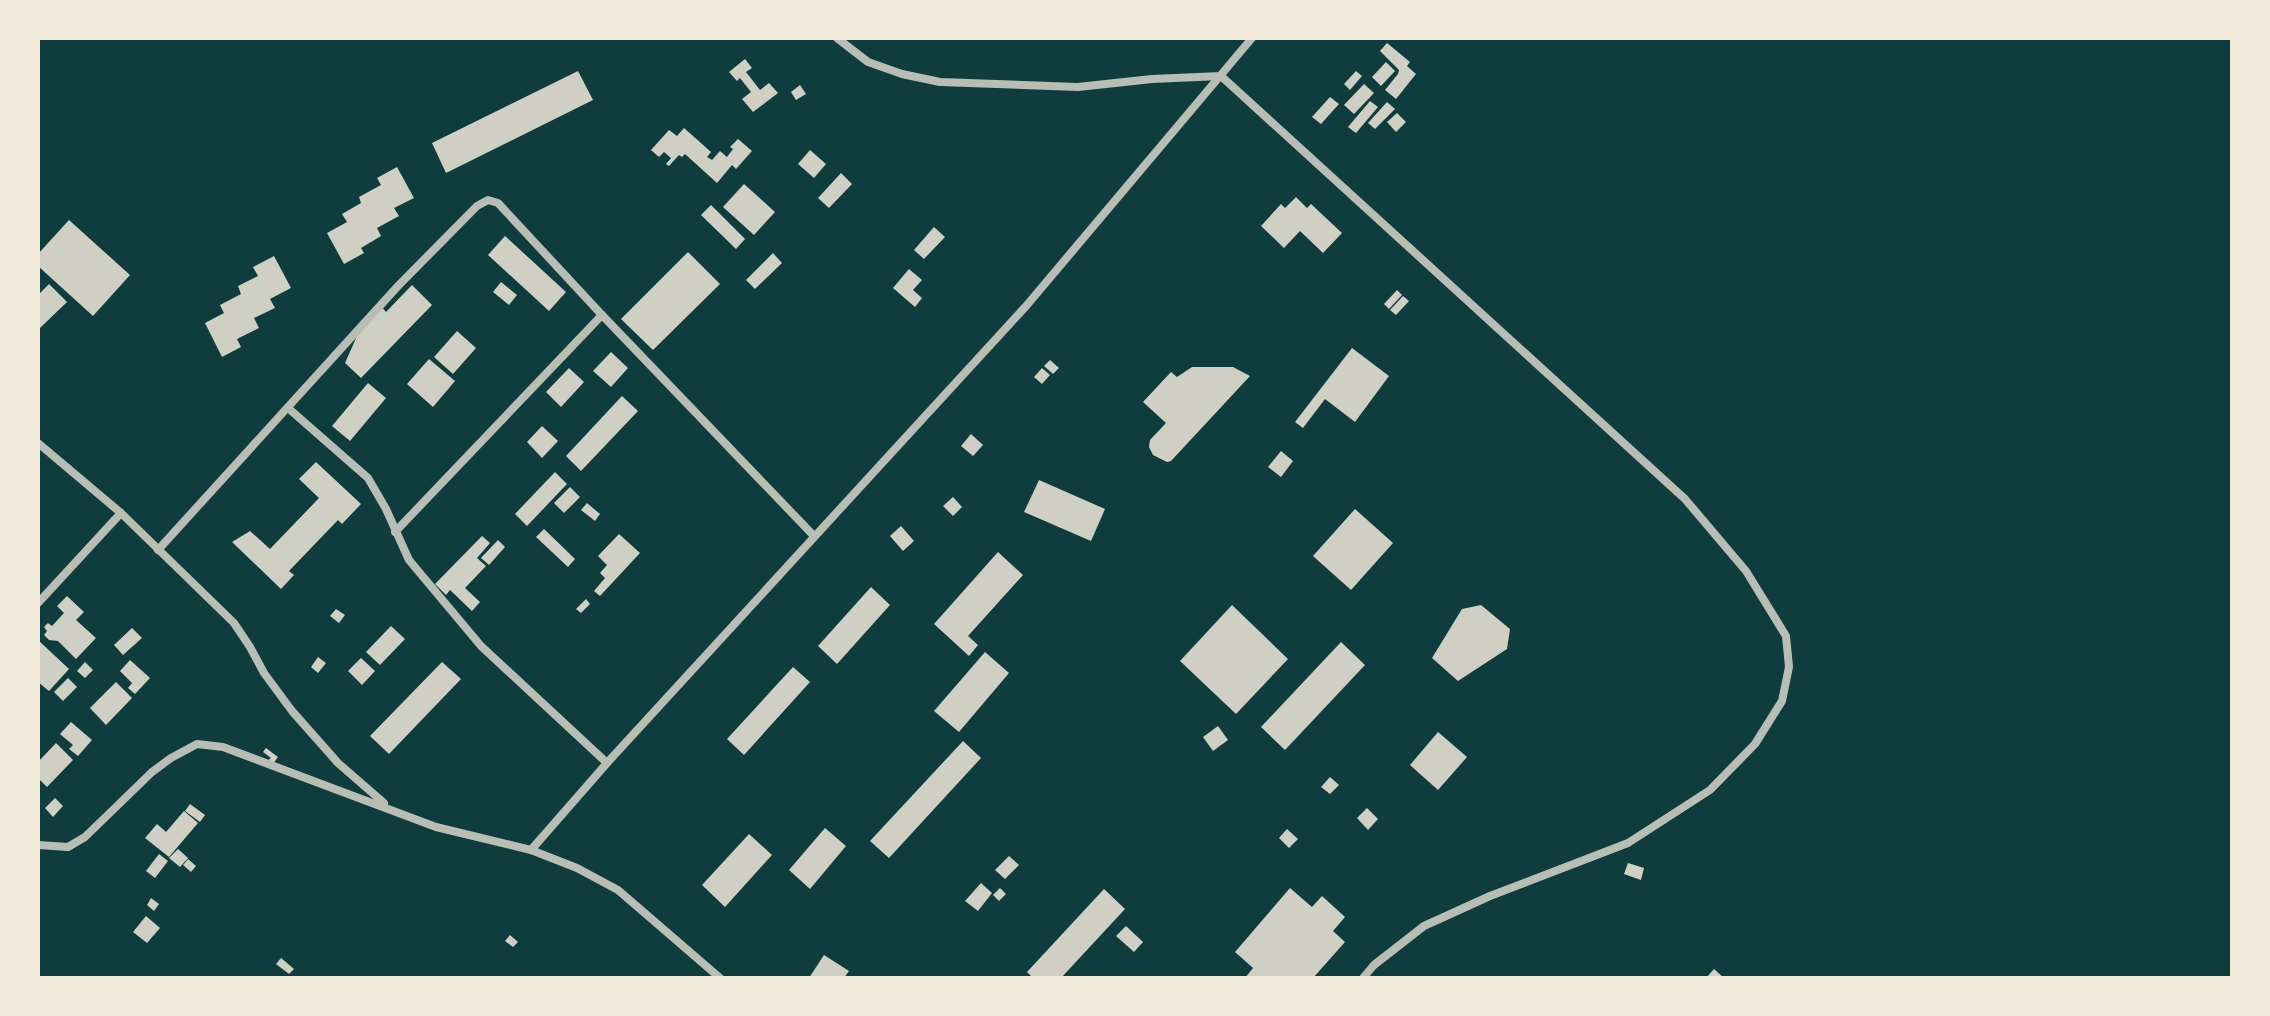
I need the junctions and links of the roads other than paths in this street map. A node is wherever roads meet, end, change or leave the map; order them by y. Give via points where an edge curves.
1 (837, 38) edge
2 (1252, 38) edge
3 (1221, 76) junction
4 (602, 315) junction
5 (288, 408) junction
6 (38, 443) edge
7 (121, 513) junction
8 (395, 532) junction
9 (814, 536) junction
10 (158, 550) junction
11 (38, 603) edge
12 (607, 763) junction
13 (391, 809) junction
14 (38, 845) edge
15 (531, 850) junction
16 (720, 978) edge
17 (1363, 978) edge

1 - 3 street via 868,62 940,82 1078,87
2 - 3 street
3 - 9 street via 1027,305
3 - 17 street via 1685,499 1746,571 1786,636 1789,667 1782,701 1755,744 1710,790 1628,843 1424,926
4 - 5 street via 498,203 488,200 398,286
4 - 8 street
4 - 9 street
5 - 8 street via 368,478
5 - 10 street
6 - 7 street
7 - 10 street
7 - 11 street
8 - 12 street via 409,560 481,646
9 - 12 street
10 - 13 street via 234,623 264,673 315,738
12 - 15 street
13 - 14 street via 223,747 197,744 152,772 85,837 68,847
13 - 15 street via 436,827
15 - 16 street via 618,890

